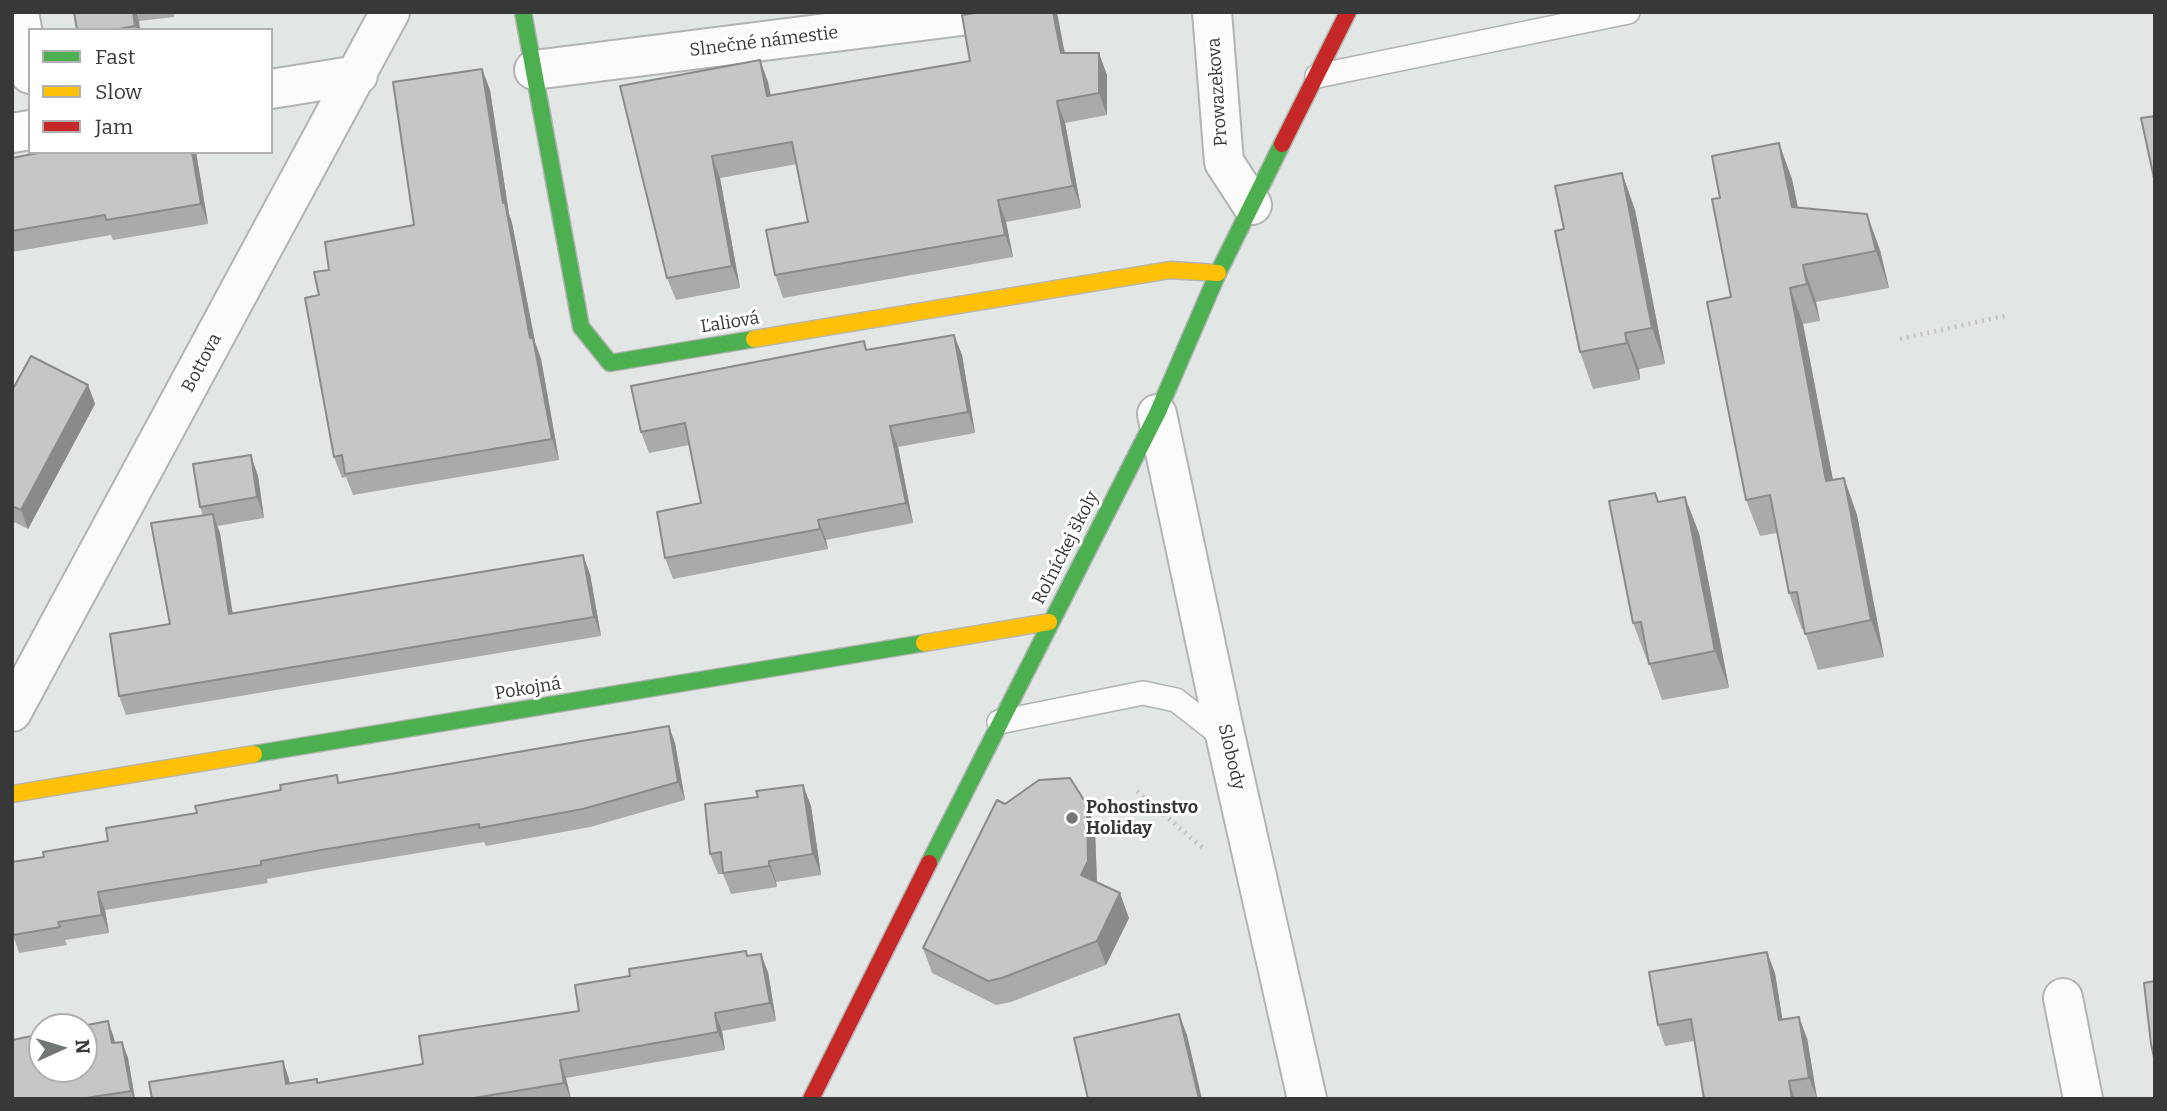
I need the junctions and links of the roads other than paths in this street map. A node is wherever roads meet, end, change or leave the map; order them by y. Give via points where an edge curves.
1 (19, 12) edge
2 (390, 12) edge
3 (523, 12) edge
4 (993, 12) edge
5 (1212, 12) edge
6 (1348, 12) edge
7 (1628, 12) edge
8 (28, 64) edge
9 (534, 70) junction
10 (358, 75) junction
11 (1317, 76) junction
12 (273, 89) edge
13 (1252, 205) junction
14 (1217, 273) junction
15 (1157, 414) junction
16 (1049, 622) junction
17 (12, 712) edge
18 (999, 722) junction
19 (1226, 739) junction
20 (12, 794) edge
21 (2063, 999) dead end
22 (811, 1099) edge
23 (1307, 1099) edge
24 (2083, 1099) edge

1 - 8 street
2 - 10 street, Bottova
3 - 9 street, Ľaliová
4 - 9 street, Slnečné námestie
5 - 13 street, Prowazekova via 1223,162
6 - 11 street, Roľníckej školy
7 - 11 lane
9 - 14 street, Ľaliová via 580,327 610,363 1170,270
10 - 12 street
10 - 17 street, Bottova
11 - 13 street, Roľníckej školy
13 - 14 street, Roľníckej školy
14 - 15 street, Roľníckej školy
15 - 16 street, Roľníckej školy
15 - 19 street, Slobody
16 - 18 street, Roľníckej školy
16 - 20 street, Pokojná
18 - 19 lane via 1143,692 1176,700
18 - 22 street, Roľníckej školy
19 - 23 street, Slobody
21 - 24 street

